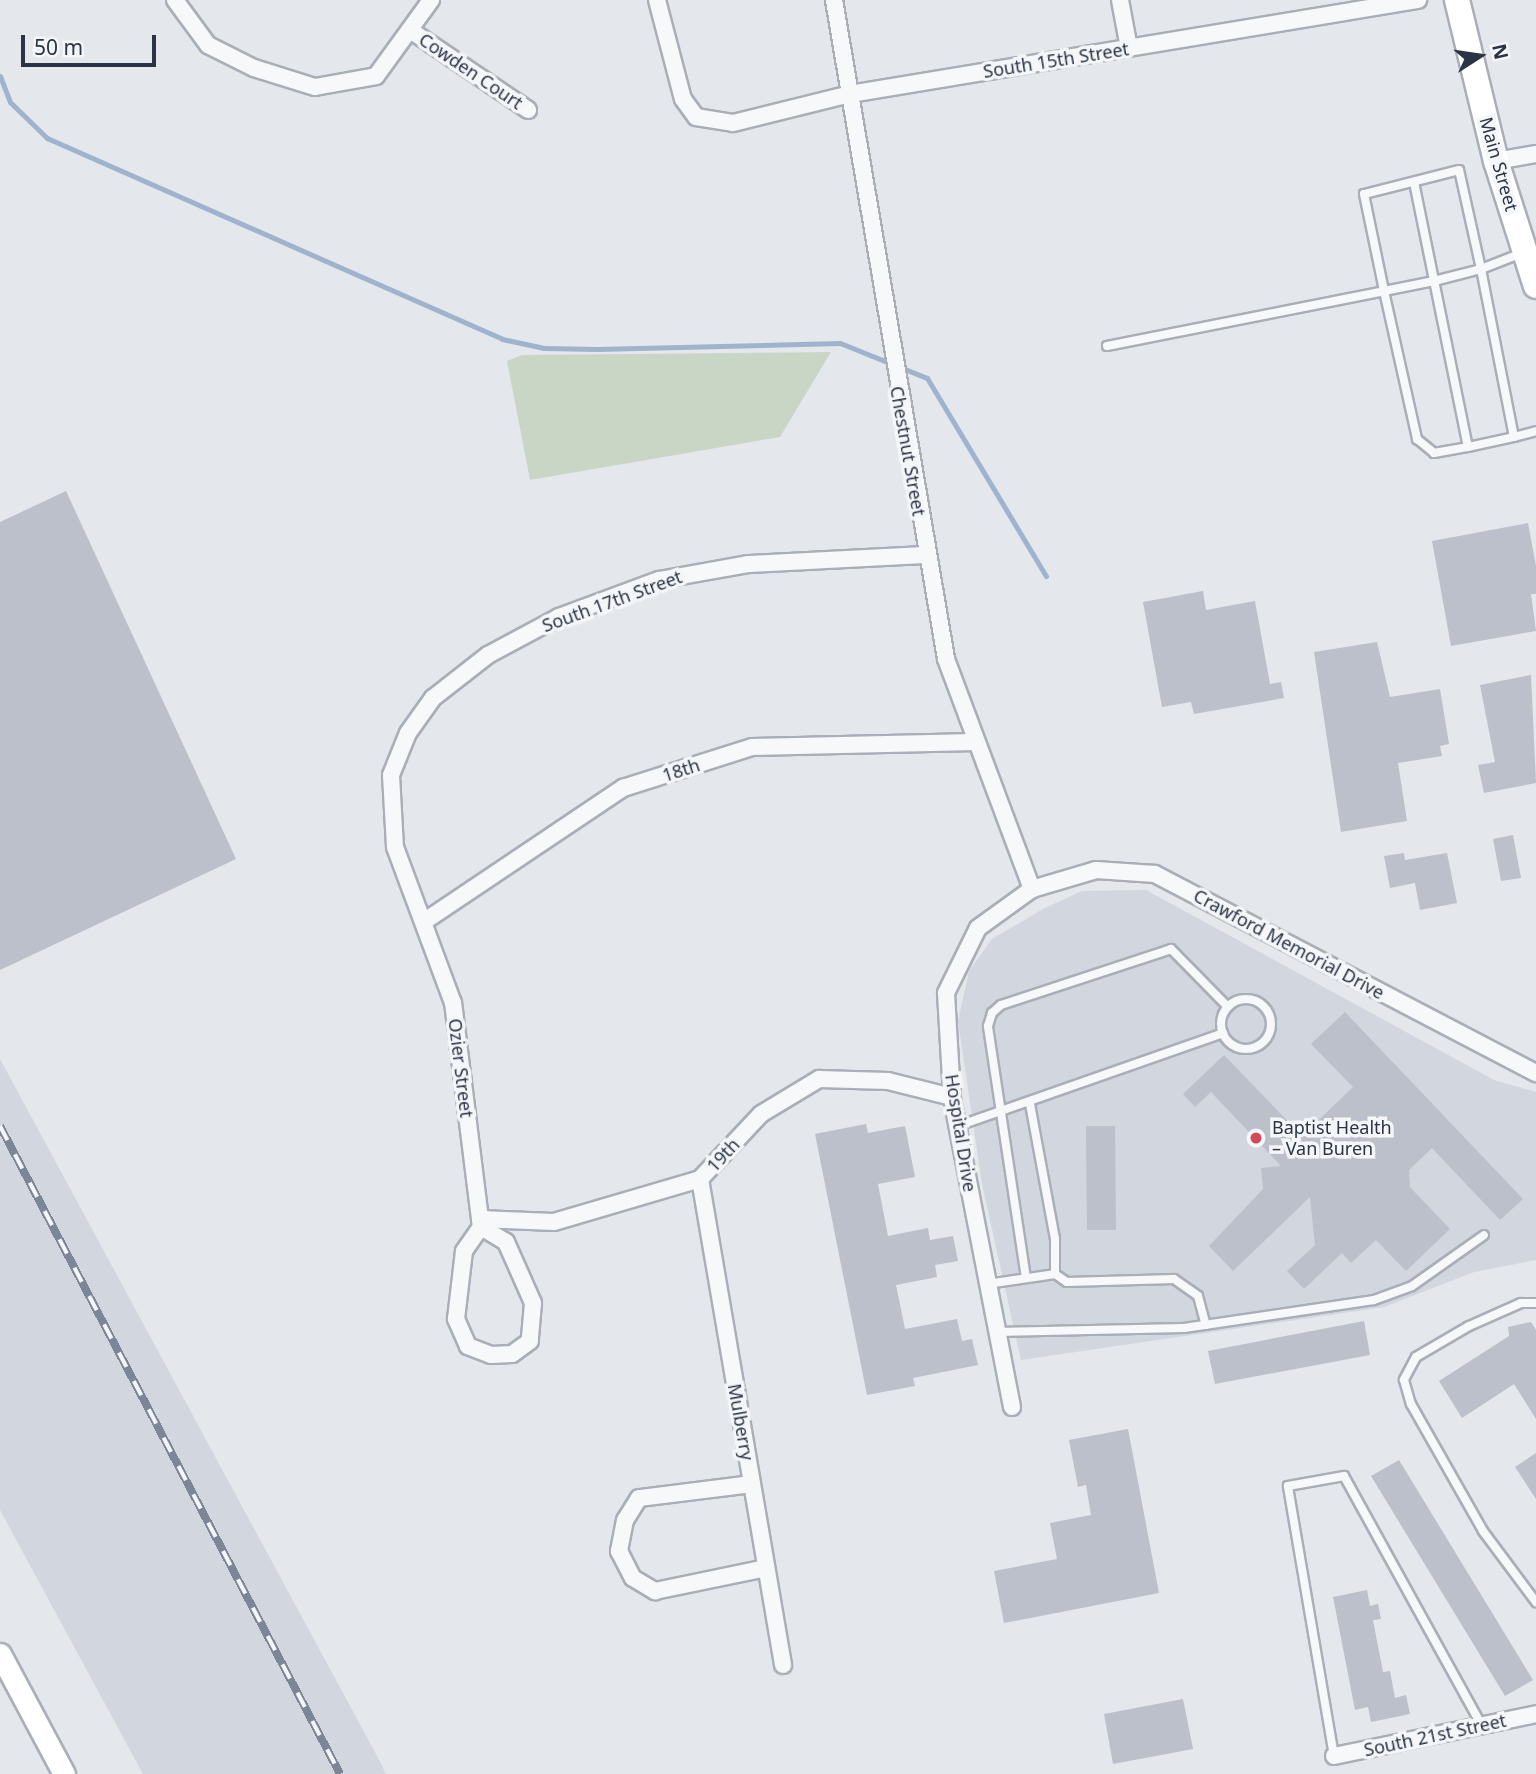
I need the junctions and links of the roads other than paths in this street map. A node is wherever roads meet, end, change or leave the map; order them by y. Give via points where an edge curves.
1 (175, 0) edge
2 (431, 0) edge
3 (657, 0) edge
4 (834, 0) edge
5 (1120, 0) edge
6 (1418, 0) edge
7 (1457, 0) edge
8 (413, 32) junction
9 (1129, 48) junction
10 (850, 94) junction
11 (528, 110) dead end
12 (1536, 154) edge
13 (1496, 161) junction
14 (1414, 182) junction
15 (1525, 252) junction
16 (1481, 269) junction
17 (1434, 281) junction
18 (1536, 286) edge
19 (1384, 291) junction
20 (1107, 346) dead end
21 (1536, 431) edge
22 (1514, 437) junction
23 (1468, 447) junction
24 (926, 555) junction
25 (976, 742) junction
26 (1031, 889) junction
27 (425, 921) junction
28 (1228, 1007) junction
29 (1223, 1033) junction
30 (1536, 1073) edge
31 (952, 1097) junction
32 (1030, 1104) junction
33 (1004, 1111) junction
34 (958, 1126) junction
35 (700, 1179) junction
36 (481, 1223) junction
37 (1484, 1235) dead end
38 (1055, 1274) junction
39 (1026, 1278) junction
40 (987, 1284) junction
41 (1536, 1303) edge
42 (1206, 1325) junction
43 (996, 1332) junction
44 (1012, 1407) dead end
45 (752, 1484) junction
46 (766, 1567) junction
47 (1536, 1602) edge
48 (0, 1654) edge
49 (783, 1665) dead end
50 (1536, 1714) edge
51 (1481, 1724) junction
52 (1334, 1756) joint
53 (64, 1774) edge

1 - 8 street via 208,46 254,68 315,87 376,76
2 - 8 street
3 - 10 street, South 15th Street via 683,99 696,117 733,123
4 - 10 street, Chestnut Street
5 - 9 street
6 - 9 street, South 15th Street
7 - 13 main road, Main Street
8 - 11 street, Cowden Court
9 - 10 street, South 15th Street
10 - 24 street, Chestnut Street
12 - 13 street
13 - 15 main road, Main Street
14 - 16 lane via 1459,170
14 - 17 lane
14 - 19 lane via 1364,194
15 - 16 lane
15 - 18 main road, Main Street
16 - 17 lane
16 - 22 lane
17 - 19 lane
17 - 23 lane
19 - 20 lane
19 - 23 lane via 1417,439 1434,453
21 - 22 lane
22 - 23 lane
24 - 25 street, Chestnut Street via 946,659
24 - 27 street, South 17th Street via 748,564 659,580 559,617 459,675 433,698 408,733 391,775 395,847
25 - 26 street, Chestnut Street
25 - 27 street, 18th via 752,747 623,788
26 - 30 street, Crawford Memorial Drive via 1096,870 1155,874
26 - 31 street, Hospital Drive via 978,928 946,993
27 - 36 street, Ozier Street via 453,1003
28 - 29 lane
28 - 29 lane via 1251,1000 1265,1008 1271,1024 1265,1040 1251,1048 1234,1045
28 - 33 lane via 1171,949 1001,1005 988,1026
29 - 32 lane
31 - 34 street, Hospital Drive
31 - 35 street, 19th via 888,1080 820,1079 761,1114
32 - 33 lane
32 - 38 lane via 1055,1239
33 - 34 lane
33 - 39 lane
34 - 40 street, Hospital Drive
35 - 36 street, 19th via 554,1222
35 - 45 street, Mulberry
36 - 36 street via 464,1251 456,1319 468,1346 491,1355 512,1354 530,1341 533,1303 506,1242
37 - 42 lane via 1412,1286 1374,1300
38 - 39 lane
38 - 42 lane via 1067,1282 1174,1279 1198,1296
39 - 40 lane
40 - 43 street, Hospital Drive
41 - 47 lane via 1521,1303 1458,1332 1416,1357 1404,1380 1411,1404 1483,1531
42 - 43 lane
43 - 44 street, Hospital Drive
45 - 46 street, Mulberry
45 - 46 street via 639,1498 625,1520 620,1551 633,1578 655,1591
46 - 49 street, Mulberry
48 - 53 street
50 - 51 street, South 21st Street
51 - 52 street, South 21st Street
51 - 52 lane via 1344,1476 1288,1486

